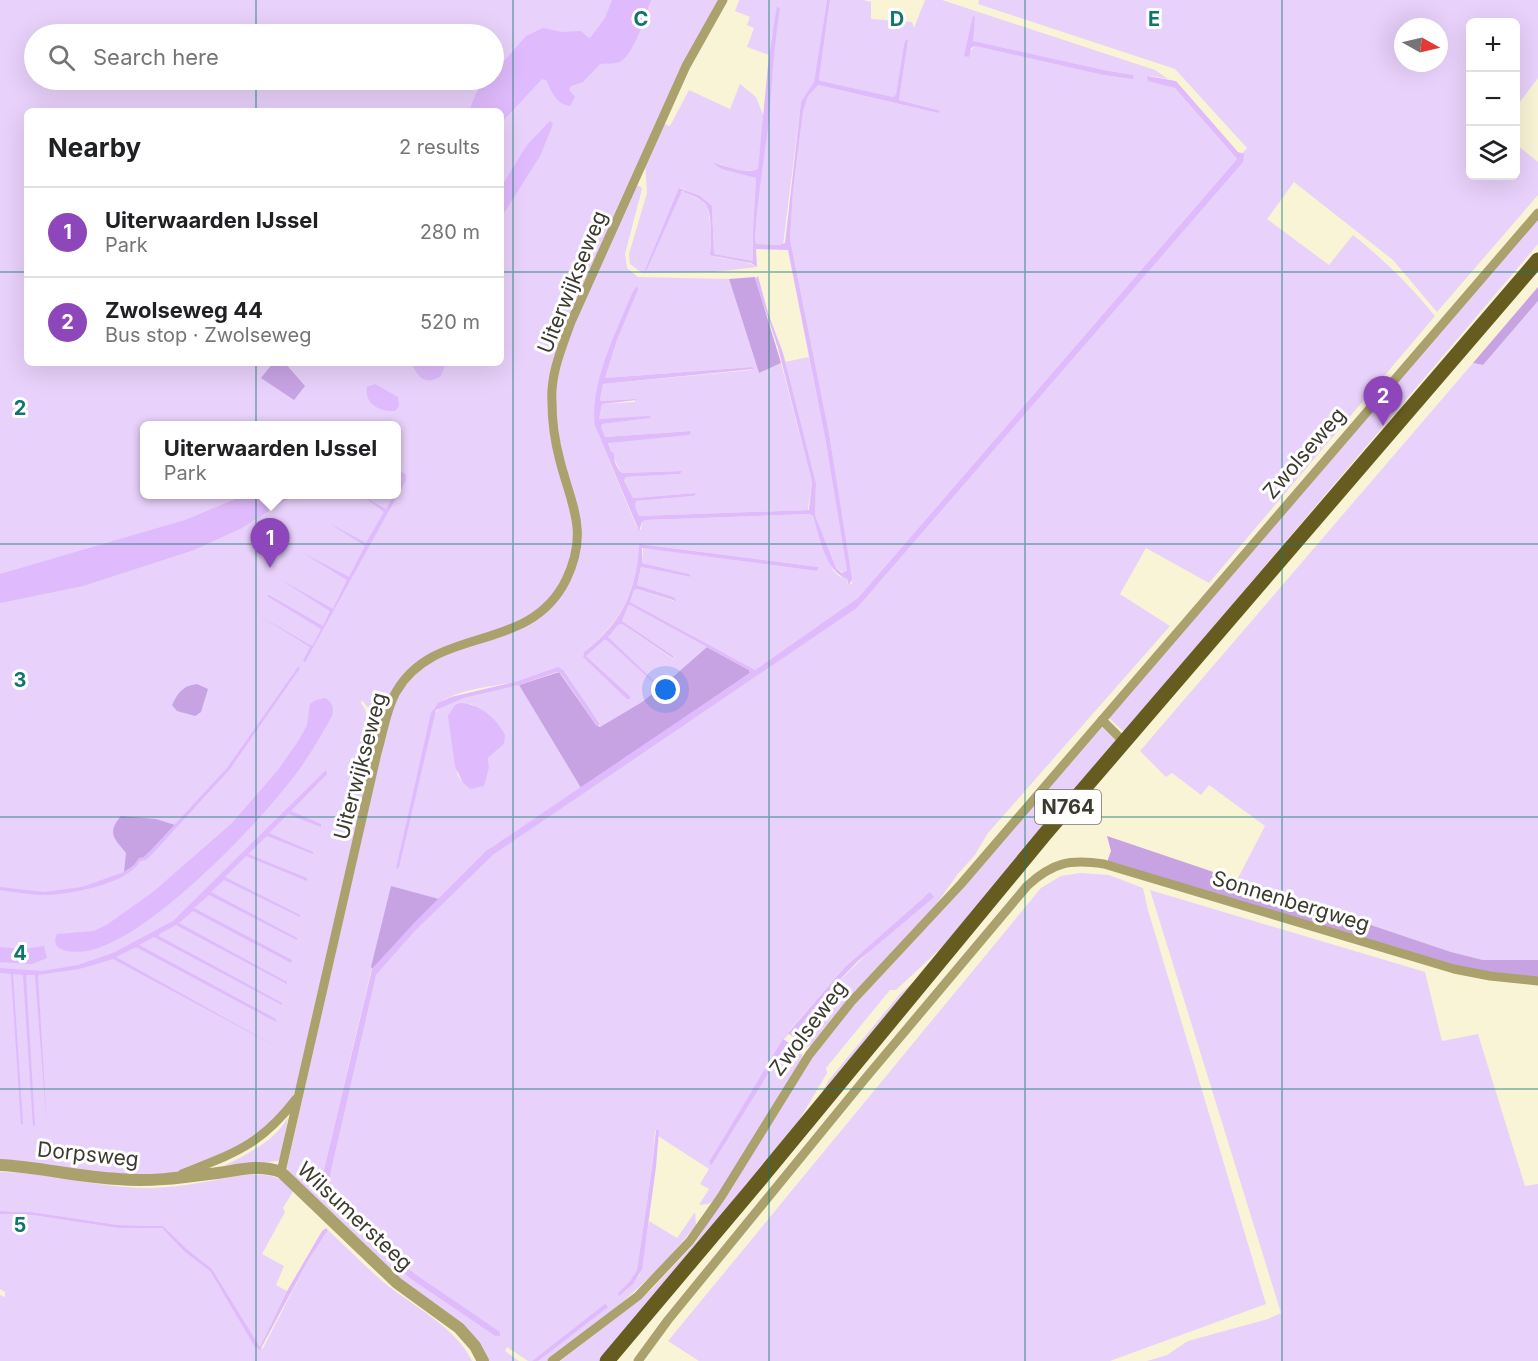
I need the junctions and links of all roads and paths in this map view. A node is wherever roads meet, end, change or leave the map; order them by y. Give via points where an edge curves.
1 (723, 0) edge
2 (1538, 213) edge
3 (1538, 260) edge
4 (1102, 720) junction
5 (1125, 743) junction
6 (1538, 981) edge
7 (297, 1097) junction
8 (0, 1165) edge
9 (281, 1172) junction
10 (172, 1178) junction
11 (483, 1361) edge
12 (552, 1361) edge
13 (607, 1361) edge
14 (638, 1361) edge

1 - 7 street, Uiterwijkseweg via 686,66 570,322 557,362 551,399 555,440 578,525 572,567 558,594 538,615 516,628 436,655 414,670 396,692 377,753
2 - 4 street, Zwolseweg
3 - 5 main road, N764
4 - 5 street
4 - 12 street, Zwolseweg via 809,1055 690,1241 638,1296
5 - 13 main road, N764
6 - 14 street, Sonnenbergweg via 1454,969 1104,864 1070,861 1050,868 1020,895 864,1080
7 - 9 street, Uiterwijkseweg
7 - 10 street, Uiterwijkseweg via 261,1137 228,1156
8 - 10 street, Dorpsweg via 117,1179
9 - 10 street, Wilsumersteeg via 261,1167
9 - 11 street, Wilsumersteeg via 397,1283 459,1328

